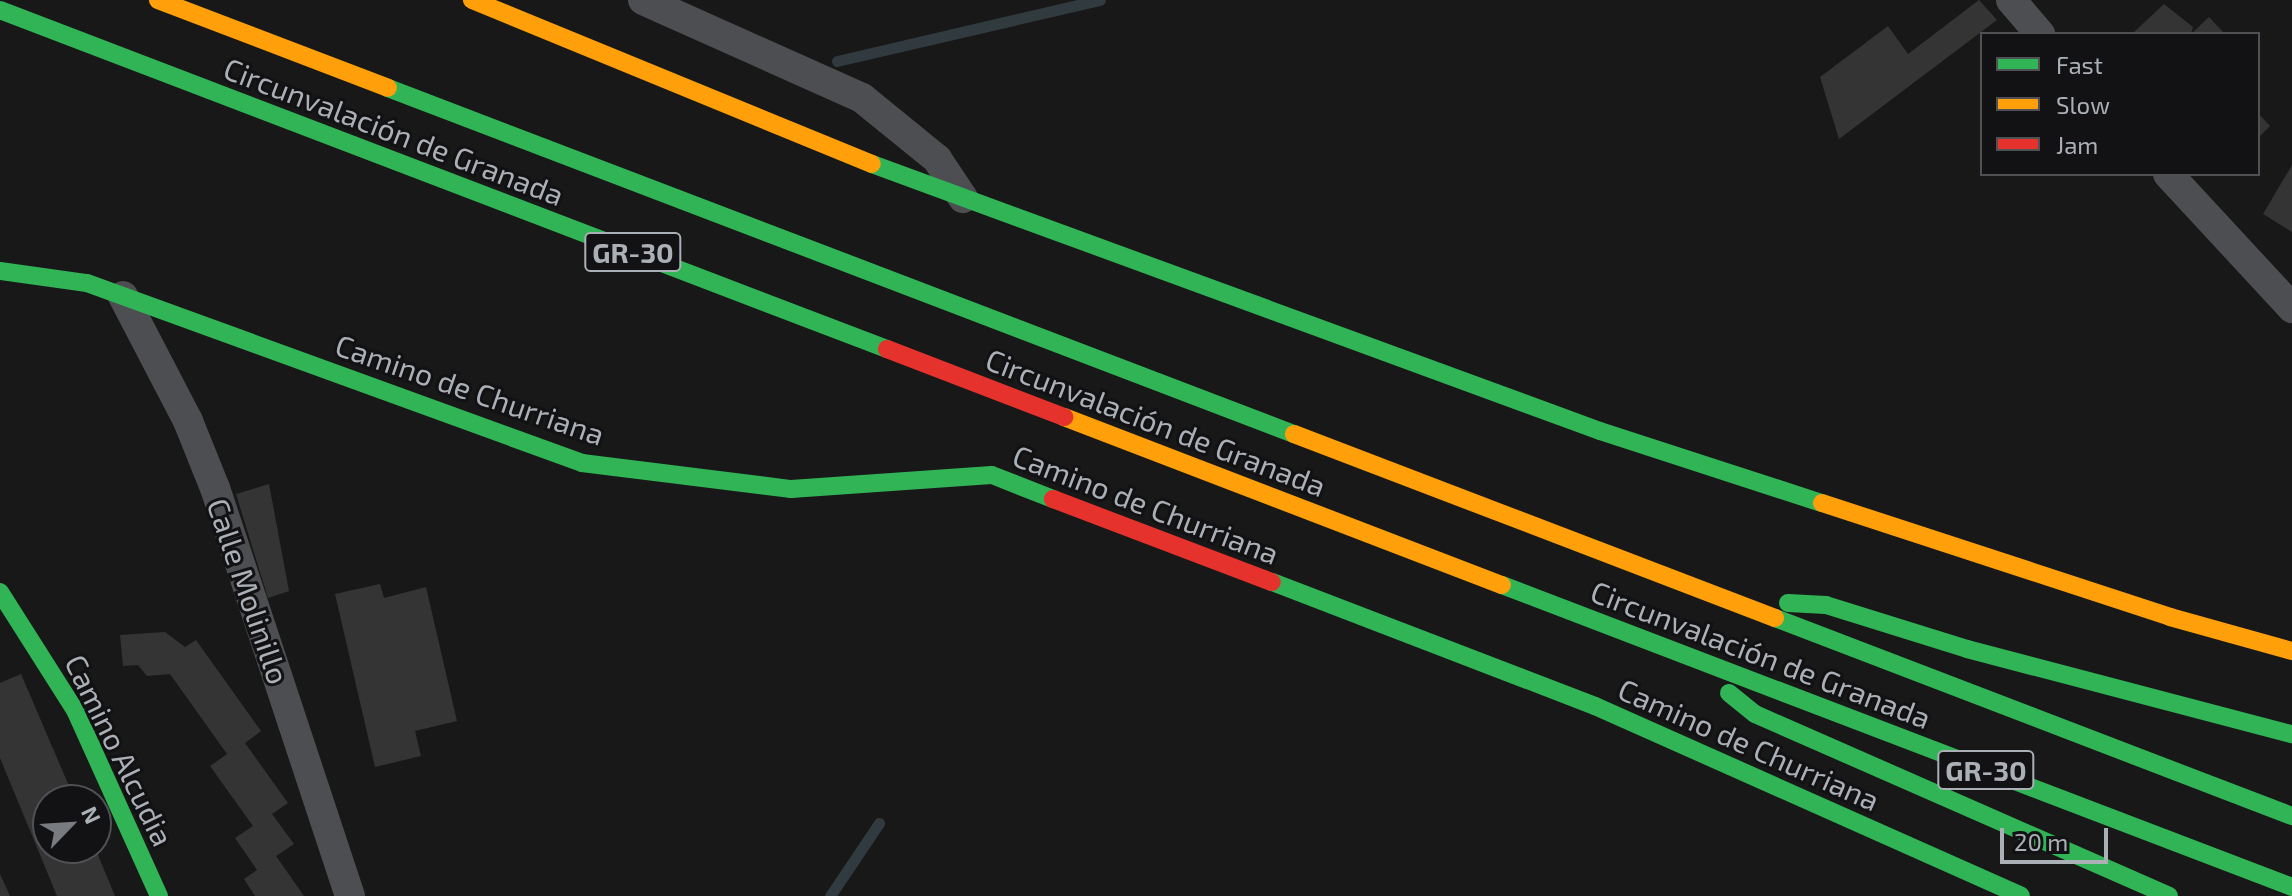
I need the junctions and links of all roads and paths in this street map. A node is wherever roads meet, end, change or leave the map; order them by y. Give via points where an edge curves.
1 (158, 0) edge
2 (472, 0) edge
3 (643, 0) edge
4 (2011, 0) edge
5 (0, 10) edge
6 (2038, 32) edge
7 (862, 98) junction
8 (866, 162) junction
9 (2170, 176) edge
10 (963, 198) junction
11 (0, 271) edge
12 (123, 296) junction
13 (2292, 308) edge
14 (0, 592) edge
15 (1729, 599) junction
16 (2292, 651) edge
17 (1680, 653) junction
18 (2292, 734) edge
19 (2292, 816) edge
20 (2292, 887) edge
21 (159, 896) edge
22 (350, 896) edge
23 (2021, 896) edge
24 (2169, 896) edge

1 - 15 main road, Circunvalación de Granada / GR-30
2 - 8 main road
3 - 7 street
4 - 6 street
5 - 17 main road, Circunvalación de Granada / GR-30
7 - 8 street via 870,135
7 - 10 street via 937,159
8 - 10 main road
9 - 13 street
10 - 16 main road via 1600,431 2170,617
11 - 12 main road, Camino de Churriana via 87,283
12 - 22 street, Calle Molinillo via 188,421 215,488
12 - 23 main road, Camino de Churriana via 582,463 791,489 992,475 1595,706
14 - 21 main road, Camino Alcudia via 75,710
15 - 18 main road via 1826,605 2010,661
15 - 19 main road, Circunvalación de Granada / GR-30
17 - 20 main road, Circunvalación de Granada / GR-30
17 - 24 main road via 1755,714

